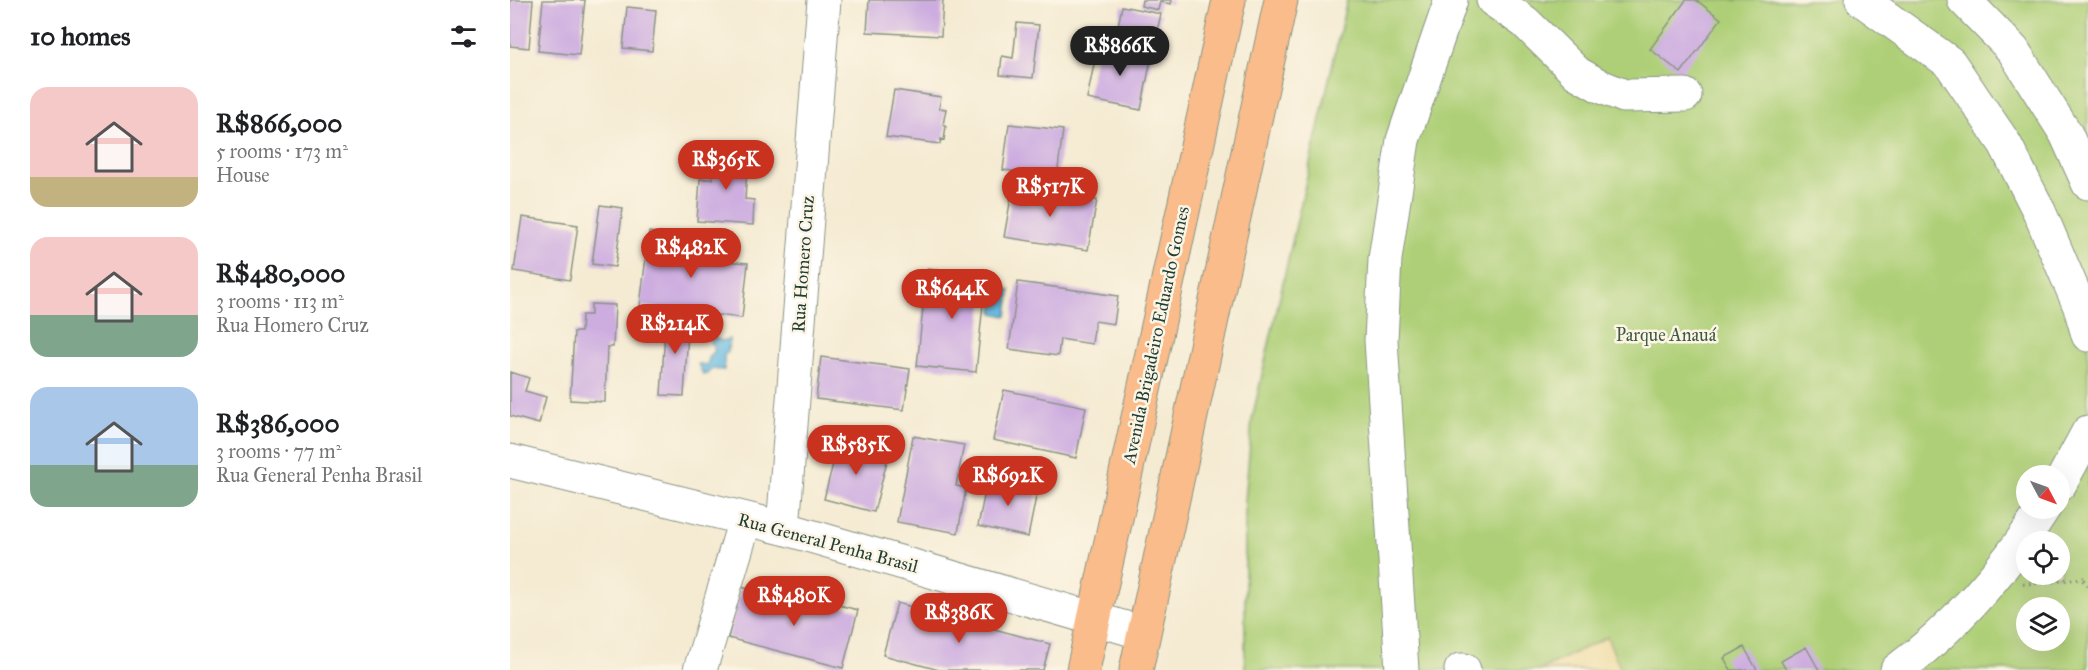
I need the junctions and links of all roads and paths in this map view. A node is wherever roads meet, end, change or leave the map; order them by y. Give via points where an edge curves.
1 (824, 0) edge
2 (1229, 0) edge
3 (1281, 0) edge
4 (1451, 0) edge
5 (1493, 0) edge
6 (1862, 0) edge
7 (1964, 0) edge
8 (1685, 94) dead end
9 (2088, 183) edge
10 (2088, 335) edge
11 (2088, 432) edge
12 (510, 461) edge
13 (2071, 475) edge
14 (2036, 519) edge
15 (746, 520) junction
16 (783, 528) junction
17 (1994, 578) junction
18 (2088, 578) edge
19 (2083, 580) junction
20 (2088, 587) edge
21 (1094, 619) junction
22 (1143, 633) junction
23 (700, 670) edge
24 (1083, 670) edge
25 (1136, 670) edge
26 (1402, 670) edge
27 (1897, 670) edge

1 - 16 street, Rua Homero Cruz
2 - 21 main road, Avenida Brigadeiro Eduardo Gomes
3 - 22 main road
4 - 26 street via 1403,140 1385,259 1381,340
5 - 8 street via 1525,22 1577,73 1600,86 1624,96
6 - 10 street via 1950,63 2005,144 2039,211
7 - 9 street via 2013,50 2066,134
11 - 13 street
12 - 15 street, Rua General Penha Brasil
14 - 17 street
15 - 16 street, Rua General Penha Brasil
15 - 23 street
16 - 21 street, Rua General Penha Brasil
17 - 19 path via 2008,584
17 - 27 street via 1951,624
18 - 19 path
19 - 20 path
21 - 22 street, Rua General Penha Brasil
21 - 24 main road, Avenida Brigadeiro Eduardo Gomes
22 - 25 main road

